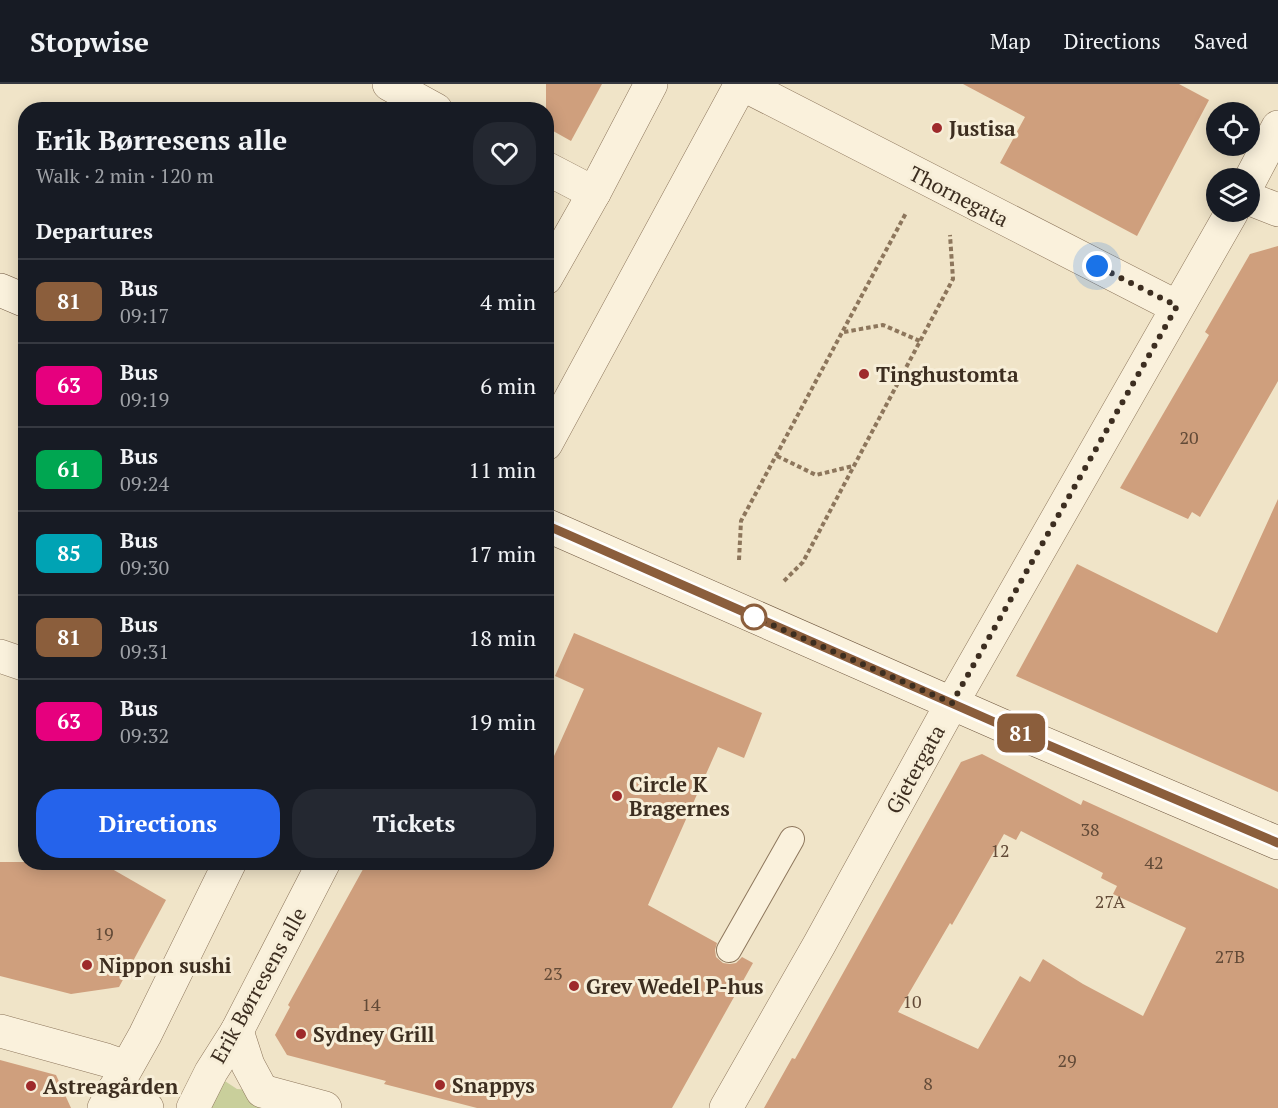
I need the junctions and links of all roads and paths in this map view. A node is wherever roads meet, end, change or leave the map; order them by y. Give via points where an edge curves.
1 (389, 84) edge
2 (651, 84) edge
3 (742, 84) edge
4 (422, 102) edge
5 (1278, 127) edge
6 (1256, 168) edge
7 (554, 172) edge
8 (936, 184) junction
9 (594, 193) junction
10 (1260, 203) edge
11 (1278, 210) edge
12 (1226, 222) edge
13 (554, 264) edge
14 (0, 290) edge
15 (18, 298) edge
16 (1177, 306) junction
17 (843, 332) junction
18 (920, 341) junction
19 (554, 429) edge
20 (777, 456) junction
21 (854, 466) junction
22 (554, 529) edge
23 (739, 560) dead end
24 (784, 581) dead end
25 (0, 656) edge
26 (18, 662) edge
27 (952, 703) junction
28 (792, 839) dead end
29 (1278, 843) edge
30 (226, 870) edge
31 (320, 870) edge
32 (729, 950) dead end
33 (0, 1031) edge
34 (237, 1031) junction
35 (114, 1089) edge
36 (147, 1108) edge
37 (193, 1108) edge
38 (325, 1108) edge
39 (726, 1108) edge

1 - 4 street
2 - 9 street
3 - 8 street, Thornegata
3 - 19 street
5 - 6 street
7 - 9 street
8 - 16 street, Thornegata
8 - 17 path
8 - 18 path via 953,279
9 - 13 street
10 - 11 street
12 - 16 street, Gjetergata
14 - 15 street
16 - 27 street, Gjetergata
17 - 18 path via 883,325
17 - 20 path
18 - 21 path
20 - 21 path via 816,475
20 - 23 path via 741,521
21 - 24 path via 803,562
22 - 27 street
25 - 26 street
27 - 29 street
27 - 39 street, Gjetergata
28 - 32 lane
30 - 35 street
31 - 34 street, Erik Børresens alle
33 - 35 street
34 - 37 street, Erik Børresens alle
34 - 38 street via 262,1091
35 - 36 street

